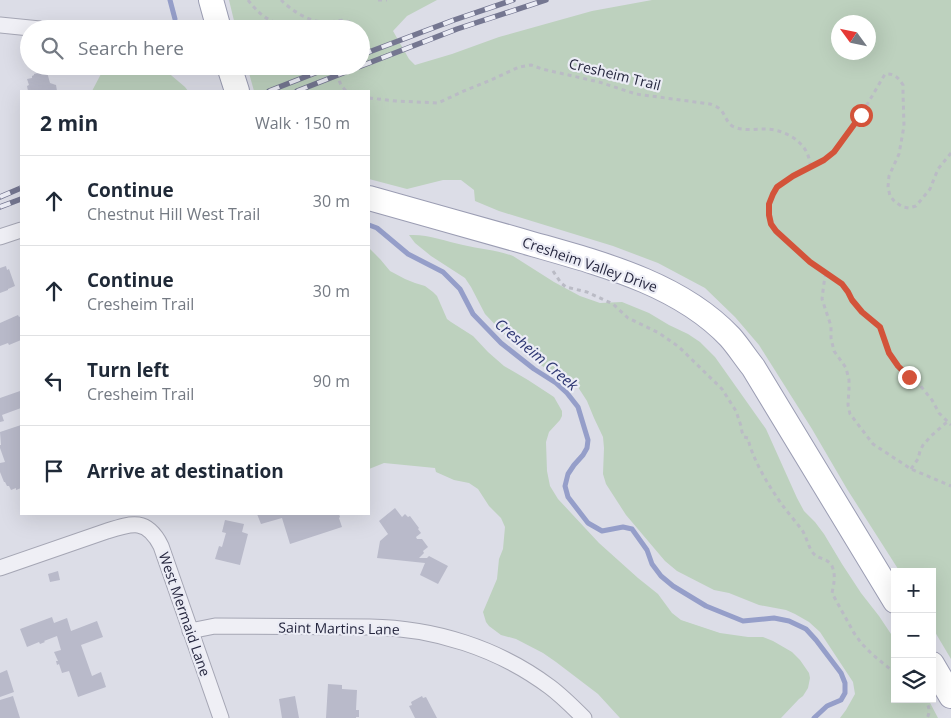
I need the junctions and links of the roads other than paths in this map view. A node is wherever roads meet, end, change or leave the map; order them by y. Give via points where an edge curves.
1 (211, 0) edge
2 (217, 20) edge
3 (0, 25) edge
4 (20, 27) edge
5 (232, 75) edge
6 (237, 90) edge
7 (370, 198) edge
8 (20, 230) edge
9 (0, 237) edge
10 (147, 521) edge
11 (0, 568) edge
12 (891, 594) edge
13 (190, 631) junction
14 (936, 671) edge
15 (951, 696) edge
16 (221, 718) edge
17 (584, 718) edge

1 - 2 main road
3 - 4 street
5 - 6 main road
7 - 12 main road, Cresheim Valley Drive via 626,273 670,292 702,312 730,337 752,367
8 - 9 street
10 - 11 street via 107,530
10 - 13 street, West Mermaid Lane via 161,546
13 - 16 street, West Mermaid Lane
13 - 17 street, Saint Martins Lane via 215,626 370,627 429,633 471,645 512,663 550,687
14 - 15 main road

